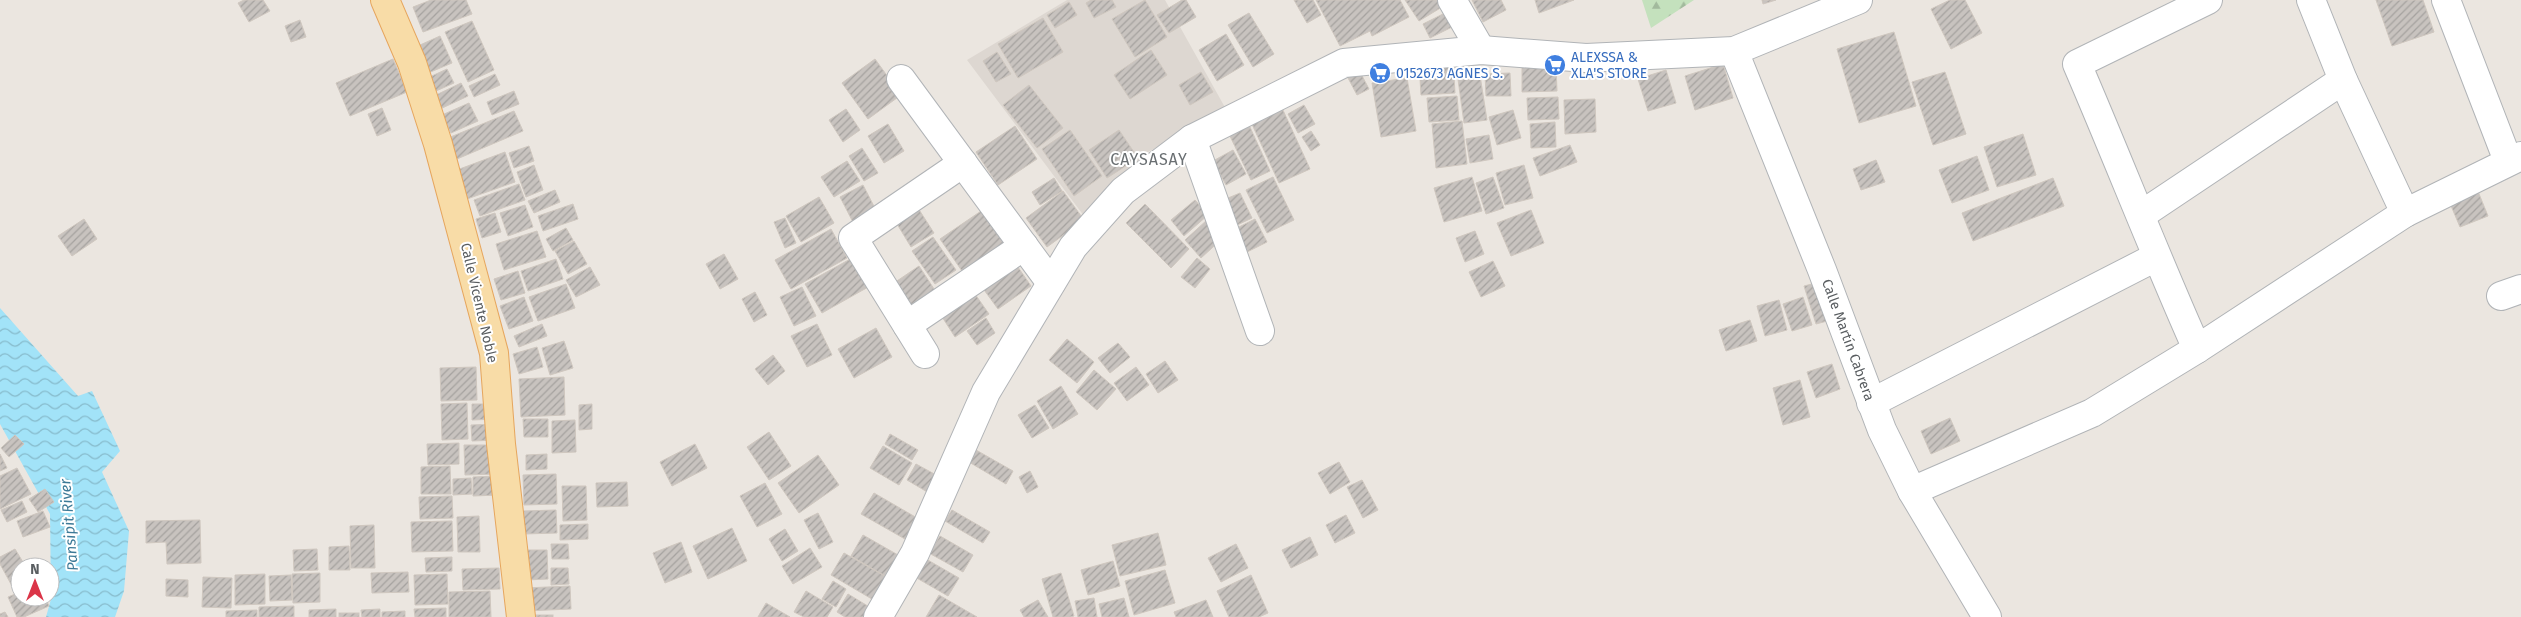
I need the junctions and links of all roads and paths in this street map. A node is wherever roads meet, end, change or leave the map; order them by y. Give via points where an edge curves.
1 (385, 0) edge
2 (1452, 0) edge
3 (1858, 0) edge
4 (2208, 0) edge
5 (2310, 0) edge
6 (2446, 0) edge
7 (1481, 50) junction
8 (1734, 51) junction
9 (901, 79) dead end
10 (2343, 80) junction
11 (1192, 139) junction
12 (2514, 158) edge
13 (963, 163) junction
14 (2405, 213) junction
15 (2141, 215) junction
16 (1024, 246) junction
17 (2156, 257) junction
18 (1051, 283) junction
19 (907, 325) junction
20 (1260, 330) dead end
21 (2197, 349) junction
22 (925, 354) dead end
23 (1871, 403) junction
24 (1912, 491) junction
25 (521, 617) edge
26 (878, 617) edge
27 (1987, 617) edge

1 - 25 main road, Calle Vicente Noble via 412,63 438,144 494,354
2 - 7 street
3 - 8 street
4 - 15 street via 2077,64
5 - 10 street
6 - 12 street
7 - 8 street via 1586,58
7 - 11 street via 1344,63
8 - 23 street, Calle Martín Cabrera via 1822,270
9 - 13 street
10 - 14 street
10 - 15 street
11 - 18 street via 1123,191 1073,247
11 - 20 street
12 - 14 street
13 - 16 street
13 - 19 street via 853,238
14 - 21 street
15 - 17 street
16 - 18 street
16 - 19 street
17 - 21 street
17 - 23 street
18 - 26 street via 986,392 915,553
19 - 22 street
21 - 24 street via 2092,413
23 - 24 street, Calle Martín Cabrera
24 - 27 street, Calle Martín Cabrera

